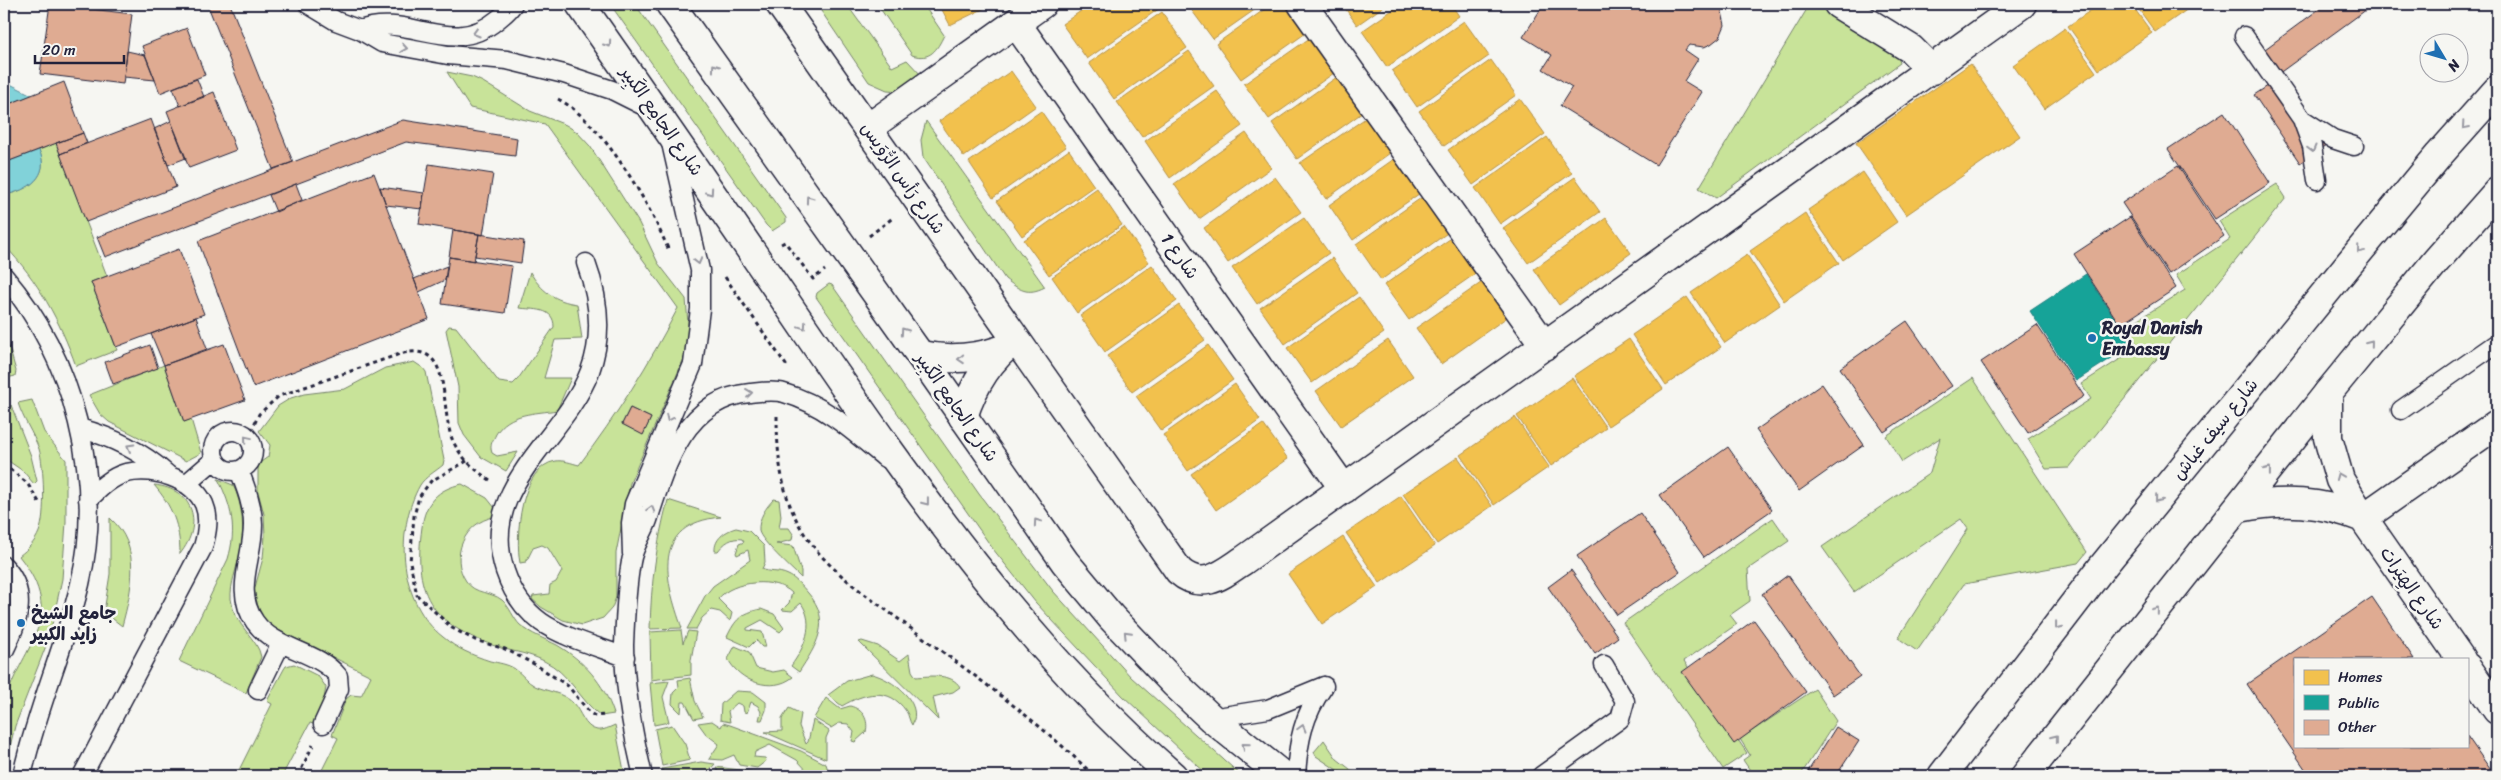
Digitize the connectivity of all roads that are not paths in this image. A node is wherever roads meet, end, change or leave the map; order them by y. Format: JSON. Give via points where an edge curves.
{"nodes":[{"id":1,"x":308,"y":4,"type":"edge"},
{"id":2,"x":513,"y":4,"type":"edge"},
{"id":3,"x":580,"y":4,"type":"edge"},
{"id":4,"x":670,"y":4,"type":"edge"},
{"id":5,"x":780,"y":4,"type":"edge"},
{"id":6,"x":1042,"y":4,"type":"edge"},
{"id":7,"x":1302,"y":4,"type":"edge"},
{"id":8,"x":1838,"y":4,"type":"edge"},
{"id":9,"x":2022,"y":4,"type":"edge"},
{"id":10,"x":1016,"y":22,"type":"junction"},
{"id":11,"x":360,"y":30,"type":"junction"},
{"id":12,"x":2244,"y":36,"type":"dead end"},
{"id":13,"x":1932,"y":70,"type":"junction"},
{"id":14,"x":2497,"y":90,"type":"edge"},
{"id":15,"x":2302,"y":119,"type":"junction"},
{"id":16,"x":662,"y":121,"type":"junction"},
{"id":17,"x":868,"y":128,"type":"junction"},
{"id":18,"x":2354,"y":146,"type":"dead end"},
{"id":19,"x":2317,"y":180,"type":"dead end"},
{"id":20,"x":2497,"y":192,"type":"edge"},
{"id":21,"x":586,"y":264,"type":"dead end"},
{"id":22,"x":4,"y":276,"type":"edge"},
{"id":23,"x":2497,"y":343,"type":"edge"},
{"id":24,"x":1008,"y":345,"type":"junction"},
{"id":25,"x":1545,"y":346,"type":"junction"},
{"id":26,"x":920,"y":355,"type":"junction"},
{"id":27,"x":2328,"y":393,"type":"junction"},
{"id":28,"x":2401,"y":410,"type":"dead end"},
{"id":29,"x":963,"y":417,"type":"junction"},
{"id":30,"x":2497,"y":424,"type":"edge"},
{"id":31,"x":79,"y":428,"type":"junction"},
{"id":32,"x":215,"y":459,"type":"junction"},
{"id":33,"x":238,"y":470,"type":"junction"},
{"id":34,"x":904,"y":474,"type":"junction"},
{"id":35,"x":169,"y":476,"type":"junction"},
{"id":36,"x":186,"y":484,"type":"junction"},
{"id":37,"x":1344,"y":488,"type":"junction"},
{"id":38,"x":88,"y":500,"type":"junction"},
{"id":39,"x":2239,"y":508,"type":"junction"},
{"id":40,"x":2363,"y":518,"type":"junction"},
{"id":41,"x":632,"y":554,"type":"junction"},
{"id":42,"x":4,"y":566,"type":"edge"},
{"id":43,"x":281,"y":643,"type":"junction"},
{"id":44,"x":4,"y":651,"type":"edge"},
{"id":45,"x":625,"y":657,"type":"junction"},
{"id":46,"x":2460,"y":658,"type":"edge"},
{"id":47,"x":1604,"y":665,"type":"dead end"},
{"id":48,"x":2468,"y":669,"type":"edge"},
{"id":49,"x":258,"y":690,"type":"dead end"},
{"id":50,"x":2497,"y":710,"type":"edge"},
{"id":51,"x":1212,"y":718,"type":"junction"},
{"id":52,"x":323,"y":724,"type":"road end"},
{"id":53,"x":22,"y":776,"type":"edge"},
{"id":54,"x":82,"y":776,"type":"edge"},
{"id":55,"x":643,"y":776,"type":"edge"},
{"id":56,"x":1172,"y":776,"type":"edge"},
{"id":57,"x":1283,"y":776,"type":"edge"},
{"id":58,"x":1296,"y":776,"type":"edge"},
{"id":59,"x":1541,"y":776,"type":"edge"},
{"id":60,"x":1942,"y":776,"type":"edge"},
{"id":61,"x":2025,"y":776,"type":"edge"}],
"edges":[{"from":1,"to":11,"type":"lane","via":[[336,21]]},
{"from":2,"to":11,"type":"lane","one_way":true,"via":[[485,30],[471,35],[442,36],[386,25]]},
{"from":3,"to":16,"type":"street","name":"شارع الجامِع الكَبِير","one_way":true},
{"from":26,"to":4,"type":"street","name":"شارع الجامِع الكَبِير","one_way":true},
{"from":5,"to":17,"type":"street","name":"شارع رَأس الرُّوَيس"},
{"from":6,"to":10,"type":"street"},
{"from":7,"to":25,"type":"street"},
{"from":8,"to":13,"type":"street","via":[[1911,49]]},
{"from":9,"to":13,"type":"street","name":"شارع رَأس الرُّوَيس"},
{"from":10,"to":17,"type":"street"},
{"from":10,"to":37,"type":"street","name":"شارع 1"},
{"from":11,"to":16,"type":"lane","one_way":true,"via":[[382,43],[395,46],[507,60],[588,80],[635,100]]},
{"from":12,"to":15,"type":"lane"},
{"from":13,"to":25,"type":"street","name":"شارع رَأس الرُّوَيس"},
{"from":14,"to":60,"type":"street","name":"شارع سيف غباش","one_way":true,"via":[[2352,260],[2116,551]]},
{"from":15,"to":18,"type":"lane","via":[[2333,139]]},
{"from":15,"to":19,"type":"lane","one_way":true,"via":[[2312,146]]},
{"from":16,"to":34,"type":"street","name":"شارع الجامِع الكَبِير","one_way":true},
{"from":16,"to":41,"type":"lane","one_way":true,"via":[[700,270],[700,309],[693,364],[634,504]]},
{"from":17,"to":24,"type":"street","name":"شارع رَأس الرُّوَيس"},
{"from":27,"to":20,"type":"street","one_way":true},
{"from":21,"to":45,"type":"lane","via":[[593,282],[598,325],[590,369],[569,411],[510,491],[499,540],[502,563],[521,604],[544,624]]},
{"from":22,"to":31,"type":"lane","via":[[20,294],[56,358]]},
{"from":23,"to":28,"type":"lane"},
{"from":24,"to":26,"type":"street","one_way":true,"via":[[967,358]]},
{"from":24,"to":29,"type":"street","via":[[976,385]]},
{"from":24,"to":37,"type":"street","name":"شارع رَأس الرُّوَيس","via":[[1179,571],[1191,580],[1212,581]]},
{"from":25,"to":37,"type":"street","name":"شارع رَأس الرُّوَيس"},
{"from":26,"to":29,"type":"street","name":"شارع الجامِع الكَبِير"},
{"from":39,"to":27,"type":"street","one_way":true},
{"from":40,"to":27,"type":"street","name":"شارع الهِيَرات","one_way":true,"via":[[2333,459],[2328,438]]},
{"from":51,"to":29,"type":"street","name":"شارع الجامِع الكَبِير","one_way":true,"via":[[1111,617],[1065,562]]},
{"from":30,"to":40,"type":"street"},
{"from":35,"to":31,"type":"lane","one_way":true,"via":[[121,442]]},
{"from":31,"to":38,"type":"lane"},
{"from":32,"to":33,"type":"lane","via":[[225,469]]},
{"from":33,"to":32,"type":"lane","one_way":true,"via":[[246,466],[253,452],[248,438],[234,431],[219,436],[213,451]]},
{"from":32,"to":36,"type":"lane"},
{"from":33,"to":43,"type":"lane","via":[[252,508],[253,525],[242,592],[254,622],[266,635]]},
{"from":41,"to":34,"type":"lane","one_way":true,"via":[[680,438],[704,411],[742,393],[782,392],[808,402],[832,414]]},
{"from":34,"to":56,"type":"street","name":"شارع الجامِع الكَبِير","one_way":true,"via":[[1000,598],[1060,668]]},
{"from":35,"to":36,"type":"lane"},
{"from":35,"to":38,"type":"lane","via":[[155,472],[125,474],[111,480]]},
{"from":36,"to":54,"type":"lane","via":[[197,492],[208,518],[203,546]]},
{"from":38,"to":53,"type":"lane","via":[[87,542],[80,584]]},
{"from":39,"to":40,"type":"street","via":[[2305,502],[2330,506]]},
{"from":61,"to":39,"type":"street","one_way":true},
{"from":40,"to":46,"type":"street","name":"شارع الهِيَرات"},
{"from":41,"to":45,"type":"lane","via":[[626,603]]},
{"from":42,"to":44,"type":"lane","via":[[14,580],[20,604],[15,629]]},
{"from":43,"to":49,"type":"lane"},
{"from":43,"to":52,"type":"lane","via":[[327,666],[338,676],[339,689]]},
{"from":45,"to":55,"type":"lane","via":[[630,709]]},
{"from":47,"to":59,"type":"lane","via":[[1625,701],[1620,719]]},
{"from":48,"to":50,"type":"street"},
{"from":57,"to":51,"type":"street","name":"شارع الجامِع الكَبِير","one_way":true},
{"from":58,"to":51,"type":"lane","one_way":true,"via":[[1299,736],[1312,702],[1324,686],[1268,708]]}]}
